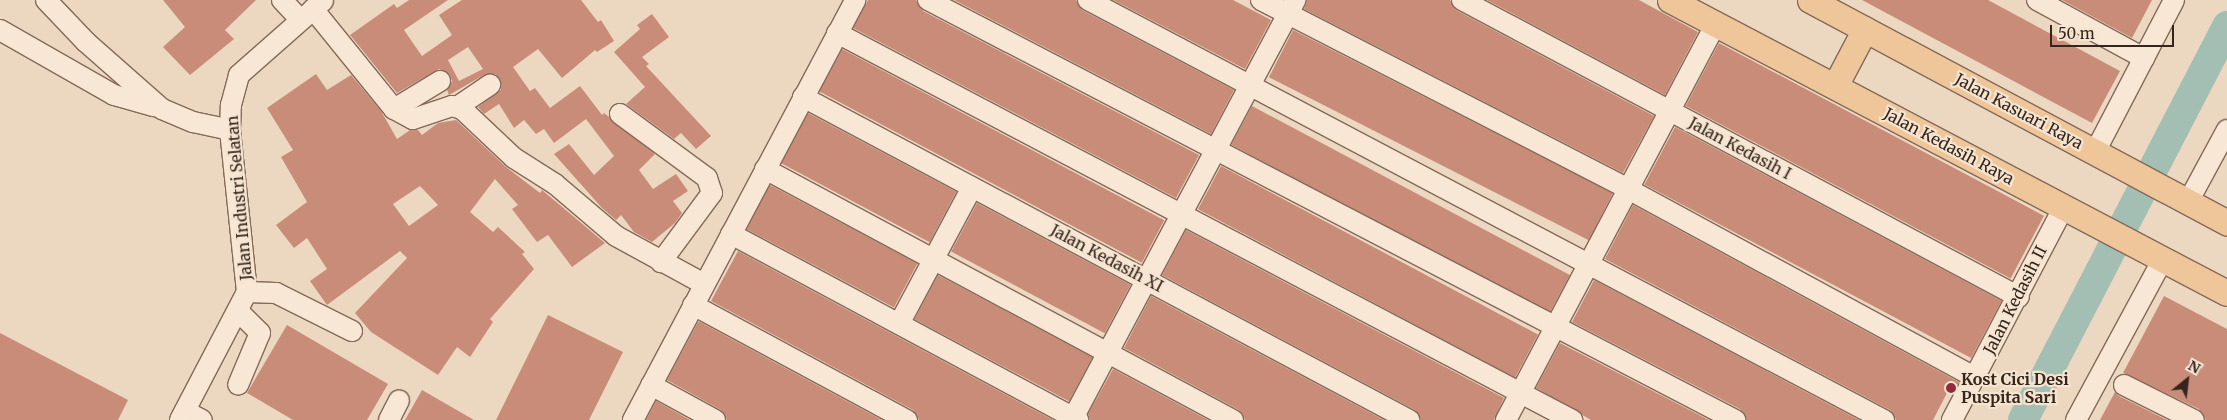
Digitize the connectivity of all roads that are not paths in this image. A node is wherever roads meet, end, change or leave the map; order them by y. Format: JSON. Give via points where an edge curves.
{"nodes":[{"id":1,"x":46,"y":0,"type":"edge"},
{"id":2,"x":282,"y":0,"type":"edge"},
{"id":3,"x":855,"y":0,"type":"edge"},
{"id":4,"x":928,"y":0,"type":"edge"},
{"id":5,"x":1088,"y":0,"type":"edge"},
{"id":6,"x":1261,"y":0,"type":"edge"},
{"id":7,"x":1462,"y":0,"type":"edge"},
{"id":8,"x":1670,"y":0,"type":"edge"},
{"id":9,"x":1810,"y":0,"type":"edge"},
{"id":10,"x":2036,"y":0,"type":"edge"},
{"id":11,"x":2174,"y":0,"type":"edge"},
{"id":12,"x":1291,"y":7,"type":"edge"},
{"id":13,"x":312,"y":9,"type":"edge"},
{"id":14,"x":1716,"y":24,"type":"junction"},
{"id":15,"x":1865,"y":29,"type":"junction"},
{"id":16,"x":0,"y":30,"type":"edge"},
{"id":17,"x":837,"y":33,"type":"junction"},
{"id":18,"x":2144,"y":58,"type":"junction"},
{"id":19,"x":440,"y":81,"type":"dead end"},
{"id":20,"x":490,"y":85,"type":"dead end"},
{"id":21,"x":1250,"y":85,"type":"junction"},
{"id":22,"x":1835,"y":86,"type":"junction"},
{"id":23,"x":803,"y":97,"type":"junction"},
{"id":24,"x":457,"y":107,"type":"junction"},
{"id":25,"x":162,"y":109,"type":"junction"},
{"id":26,"x":394,"y":109,"type":"junction"},
{"id":27,"x":1670,"y":111,"type":"junction"},
{"id":28,"x":620,"y":114,"type":"dead end"},
{"id":29,"x":230,"y":130,"type":"junction"},
{"id":30,"x":2227,"y":130,"type":"edge"},
{"id":31,"x":1216,"y":150,"type":"junction"},
{"id":32,"x":2100,"y":155,"type":"junction"},
{"id":33,"x":765,"y":169,"type":"junction"},
{"id":34,"x":972,"y":187,"type":"junction"},
{"id":35,"x":1628,"y":189,"type":"junction"},
{"id":36,"x":2183,"y":200,"type":"junction"},
{"id":37,"x":2070,"y":210,"type":"junction"},
{"id":38,"x":1181,"y":214,"type":"junction"},
{"id":39,"x":2227,"y":223,"type":"edge"},
{"id":40,"x":731,"y":234,"type":"junction"},
{"id":41,"x":2158,"y":256,"type":"junction"},
{"id":42,"x":934,"y":259,"type":"junction"},
{"id":43,"x":661,"y":262,"type":"junction"},
{"id":44,"x":1588,"y":264,"type":"junction"},
{"id":45,"x":1147,"y":279,"type":"junction"},
{"id":46,"x":704,"y":284,"type":"junction"},
{"id":47,"x":247,"y":292,"type":"junction"},
{"id":48,"x":2227,"y":293,"type":"edge"},
{"id":49,"x":2019,"y":297,"type":"junction"},
{"id":50,"x":693,"y":305,"type":"junction"},
{"id":51,"x":238,"y":311,"type":"junction"},
{"id":52,"x":899,"y":324,"type":"junction"},
{"id":53,"x":1556,"y":326,"type":"junction"},
{"id":54,"x":352,"y":331,"type":"dead end"},
{"id":55,"x":1108,"y":352,"type":"junction"},
{"id":56,"x":1974,"y":377,"type":"junction"},
{"id":57,"x":651,"y":385,"type":"junction"},
{"id":58,"x":2124,"y":385,"type":"dead end"},
{"id":59,"x":238,"y":386,"type":"dead end"},
{"id":60,"x":1520,"y":393,"type":"junction"},
{"id":61,"x":399,"y":400,"type":"dead end"},
{"id":62,"x":189,"y":417,"type":"edge"},
{"id":63,"x":1074,"y":419,"type":"edge"},
{"id":64,"x":389,"y":420,"type":"edge"},
{"id":65,"x":632,"y":420,"type":"edge"},
{"id":66,"x":715,"y":420,"type":"edge"},
{"id":67,"x":907,"y":420,"type":"edge"},
{"id":68,"x":1233,"y":420,"type":"edge"},
{"id":69,"x":1409,"y":420,"type":"edge"},
{"id":70,"x":1506,"y":420,"type":"edge"},
{"id":71,"x":1572,"y":420,"type":"edge"},
{"id":72,"x":1735,"y":420,"type":"edge"},
{"id":73,"x":1884,"y":420,"type":"edge"},
{"id":74,"x":1952,"y":420,"type":"edge"},
{"id":75,"x":2076,"y":420,"type":"edge"},
{"id":76,"x":2194,"y":420,"type":"edge"}],
"edges":[{"from":1,"to":25,"type":"street","via":[[92,48]]},
{"from":2,"to":13,"type":"street"},
{"from":3,"to":17,"type":"street"},
{"from":4,"to":31,"type":"street"},
{"from":5,"to":21,"type":"street"},
{"from":6,"to":12,"type":"street"},
{"from":7,"to":27,"type":"street","name":"Jalan Kedasih I"},
{"from":8,"to":14,"type":"main road","name":"Jalan Kedasih Raya"},
{"from":9,"to":15,"type":"main road","name":"Jalan Kasuari Raya"},
{"from":10,"to":18,"type":"street"},
{"from":11,"to":18,"type":"street"},
{"from":12,"to":21,"type":"street"},
{"from":12,"to":35,"type":"street"},
{"from":13,"to":26,"type":"street"},
{"from":13,"to":29,"type":"street","name":"Jalan Industri Selatan","via":[[239,75],[231,106]]},
{"from":14,"to":22,"type":"main road","name":"Jalan Kedasih Raya"},
{"from":14,"to":27,"type":"street"},
{"from":15,"to":22,"type":"main road"},
{"from":15,"to":32,"type":"main road","name":"Jalan Kasuari Raya"},
{"from":16,"to":25,"type":"street","via":[[114,95]]},
{"from":17,"to":23,"type":"street"},
{"from":17,"to":38,"type":"street"},
{"from":18,"to":32,"type":"street"},
{"from":19,"to":26,"type":"street"},
{"from":20,"to":24,"type":"street"},
{"from":21,"to":31,"type":"street"},
{"from":21,"to":44,"type":"street"},
{"from":22,"to":37,"type":"main road","name":"Jalan Kedasih Raya"},
{"from":23,"to":33,"type":"street"},
{"from":23,"to":34,"type":"street","name":"Jalan Kedasih XI"},
{"from":24,"to":26,"type":"street","via":[[413,120]]},
{"from":24,"to":43,"type":"street","via":[[514,158],[555,184],[616,236]]},
{"from":25,"to":29,"type":"street","via":[[194,122]]},
{"from":27,"to":35,"type":"street"},
{"from":27,"to":49,"type":"street","name":"Jalan Kedasih I"},
{"from":28,"to":43,"type":"street","via":[[706,178],[712,194]]},
{"from":29,"to":47,"type":"street","name":"Jalan Industri Selatan"},
{"from":30,"to":36,"type":"street"},
{"from":31,"to":38,"type":"street"},
{"from":31,"to":53,"type":"street"},
{"from":32,"to":36,"type":"main road","name":"Jalan Kasuari Raya"},
{"from":33,"to":40,"type":"street"},
{"from":33,"to":42,"type":"street"},
{"from":34,"to":42,"type":"street"},
{"from":34,"to":45,"type":"street","name":"Jalan Kedasih XI"},
{"from":35,"to":44,"type":"street"},
{"from":35,"to":56,"type":"street"},
{"from":36,"to":39,"type":"main road","name":"Jalan Kasuari Raya"},
{"from":37,"to":41,"type":"main road","name":"Jalan Kedasih Raya"},
{"from":37,"to":49,"type":"street","name":"Jalan Kedasih II"},
{"from":38,"to":45,"type":"street"},
{"from":38,"to":60,"type":"street"},
{"from":40,"to":46,"type":"street"},
{"from":40,"to":52,"type":"street"},
{"from":41,"to":48,"type":"main road","name":"Jalan Kedasih Raya"},
{"from":41,"to":75,"type":"street"},
{"from":42,"to":52,"type":"street"},
{"from":42,"to":55,"type":"street"},
{"from":43,"to":46,"type":"street"},
{"from":44,"to":53,"type":"street"},
{"from":44,"to":73,"type":"street"},
{"from":45,"to":55,"type":"street"},
{"from":45,"to":69,"type":"street","name":"Jalan Kedasih XI"},
{"from":46,"to":50,"type":"street"},
{"from":47,"to":51,"type":"street","name":"Jalan Industri Selatan"},
{"from":47,"to":54,"type":"street","via":[[276,293]]},
{"from":49,"to":56,"type":"street","name":"Jalan Kedasih II"},
{"from":50,"to":57,"type":"street"},
{"from":50,"to":67,"type":"street"},
{"from":51,"to":59,"type":"street","via":[[260,334]]},
{"from":51,"to":62,"type":"street","name":"Jalan Industri Selatan"},
{"from":52,"to":63,"type":"street"},
{"from":53,"to":60,"type":"street"},
{"from":53,"to":72,"type":"street"},
{"from":55,"to":63,"type":"street"},
{"from":55,"to":68,"type":"street"},
{"from":56,"to":74,"type":"street","name":"Jalan Kedasih II"},
{"from":57,"to":65,"type":"street"},
{"from":57,"to":66,"type":"street"},
{"from":58,"to":76,"type":"street"},
{"from":60,"to":70,"type":"street"},
{"from":60,"to":71,"type":"street"},
{"from":61,"to":64,"type":"street"}]}
